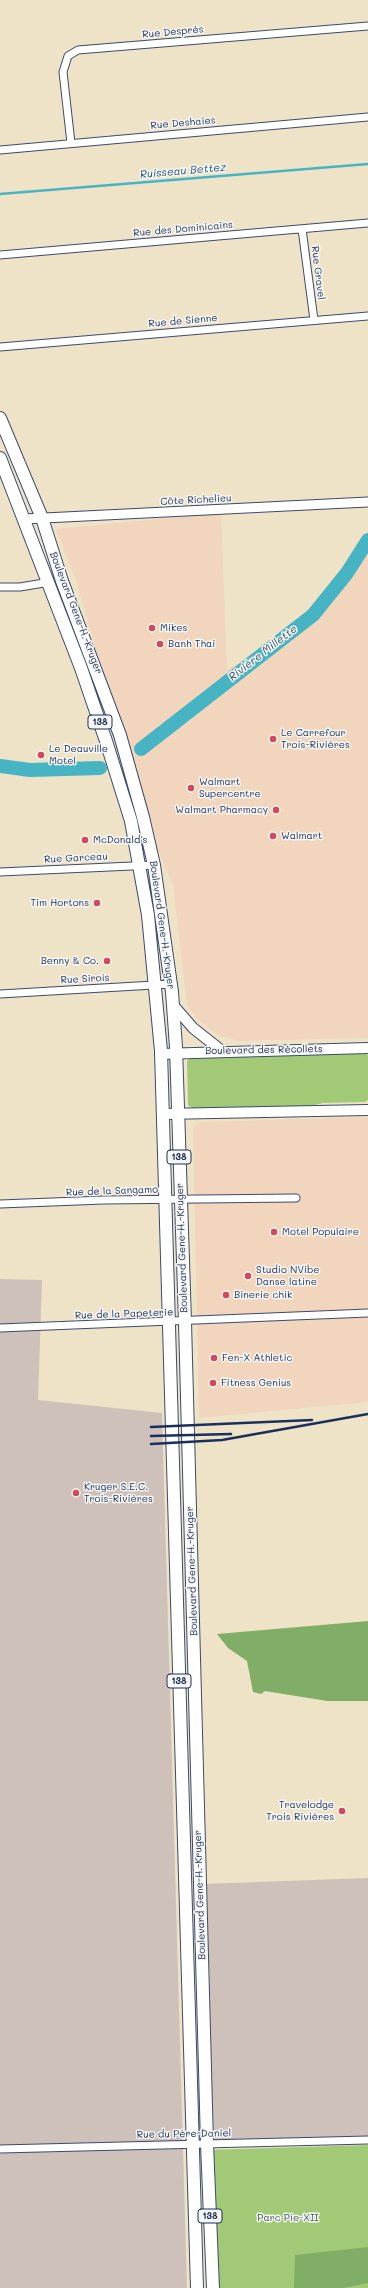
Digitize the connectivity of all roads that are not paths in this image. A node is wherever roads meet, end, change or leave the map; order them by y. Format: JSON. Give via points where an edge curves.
{"nodes":[{"id":1,"x":368,"y":26,"type":"edge"},
{"id":2,"x":368,"y":117,"type":"edge"},
{"id":3,"x":71,"y":142,"type":"junction"},
{"id":4,"x":0,"y":150,"type":"edge"},
{"id":5,"x":368,"y":223,"type":"edge"},
{"id":6,"x":302,"y":229,"type":"junction"},
{"id":7,"x":0,"y":255,"type":"edge"},
{"id":8,"x":368,"y":316,"type":"edge"},
{"id":9,"x":314,"y":320,"type":"junction"},
{"id":10,"x":0,"y":347,"type":"edge"},
{"id":11,"x":0,"y":418,"type":"edge"},
{"id":12,"x":0,"y":458,"type":"edge"},
{"id":13,"x":368,"y":502,"type":"edge"},
{"id":14,"x":42,"y":518,"type":"junction"},
{"id":15,"x":24,"y":519,"type":"junction"},
{"id":16,"x":62,"y":581,"type":"junction"},
{"id":17,"x":48,"y":583,"type":"junction"},
{"id":18,"x":0,"y":587,"type":"edge"},
{"id":19,"x":154,"y":865,"type":"junction"},
{"id":20,"x":140,"y":866,"type":"junction"},
{"id":21,"x":0,"y":872,"type":"edge"},
{"id":22,"x":171,"y":984,"type":"junction"},
{"id":23,"x":155,"y":986,"type":"junction"},
{"id":24,"x":0,"y":994,"type":"edge"},
{"id":25,"x":173,"y":1005,"type":"junction"},
{"id":26,"x":368,"y":1048,"type":"edge"},
{"id":27,"x":222,"y":1051,"type":"junction"},
{"id":28,"x":176,"y":1053,"type":"junction"},
{"id":29,"x":160,"y":1054,"type":"junction"},
{"id":30,"x":368,"y":1110,"type":"edge"},
{"id":31,"x":163,"y":1114,"type":"junction"},
{"id":32,"x":178,"y":1115,"type":"junction"},
{"id":33,"x":296,"y":1198,"type":"dead end"},
{"id":34,"x":165,"y":1199,"type":"junction"},
{"id":35,"x":180,"y":1200,"type":"junction"},
{"id":36,"x":0,"y":1204,"type":"edge"},
{"id":37,"x":368,"y":1313,"type":"edge"},
{"id":38,"x":185,"y":1322,"type":"junction"},
{"id":39,"x":170,"y":1323,"type":"junction"},
{"id":40,"x":0,"y":1328,"type":"edge"},
{"id":41,"x":187,"y":1985,"type":"junction"},
{"id":42,"x":203,"y":1985,"type":"junction"},
{"id":43,"x":368,"y":2140,"type":"edge"},
{"id":44,"x":192,"y":2144,"type":"junction"},
{"id":45,"x":207,"y":2144,"type":"junction"},
{"id":46,"x":0,"y":2149,"type":"edge"},
{"id":47,"x":197,"y":2288,"type":"edge"},
{"id":48,"x":213,"y":2288,"type":"edge"}],
"edges":[{"from":1,"to":3,"type":"street","name":"Rue Després","via":[[78,50],[68,56],[63,72]]},
{"from":2,"to":3,"type":"street","name":"Rue Deshaies"},
{"from":3,"to":4,"type":"street","name":"Rue Deshaies"},
{"from":5,"to":6,"type":"street","name":"Rue des Dominicains"},
{"from":6,"to":7,"type":"street","name":"Rue des Dominicains"},
{"from":6,"to":9,"type":"street","name":"Rue Gravel"},
{"from":8,"to":9,"type":"street","name":"Rue de Sienne"},
{"from":9,"to":10,"type":"street","name":"Rue de Sienne"},
{"from":11,"to":14,"type":"main road","name":"Boulevard Gene-H.-Kruger","number":"138"},
{"from":12,"to":15,"type":"main road","name":"Boulevard Gene-H.-Kruger","number":"138"},
{"from":13,"to":14,"type":"street","name":"Côte Richelieu"},
{"from":14,"to":15,"type":"street","name":"Côte Richelieu"},
{"from":14,"to":16,"type":"main road","name":"Boulevard Gene-H.-Kruger","number":"138"},
{"from":15,"to":17,"type":"main road","name":"Boulevard Gene-H.-Kruger","number":"138"},
{"from":16,"to":17,"type":"street"},
{"from":16,"to":19,"type":"main road","name":"Boulevard Gene-H.-Kruger","number":"138","via":[[120,735]]},
{"from":17,"to":18,"type":"street"},
{"from":17,"to":20,"type":"main road","name":"Boulevard Gene-H.-Kruger","number":"138","via":[[106,741],[131,821]]},
{"from":19,"to":20,"type":"street","name":"Rue Garceau"},
{"from":19,"to":22,"type":"main road","name":"Boulevard Gene-H.-Kruger","number":"138"},
{"from":20,"to":21,"type":"street","name":"Rue Garceau"},
{"from":20,"to":23,"type":"main road","name":"Boulevard Gene-H.-Kruger","number":"138"},
{"from":22,"to":23,"type":"street","name":"Rue Sirois"},
{"from":22,"to":25,"type":"main road","name":"Boulevard Gene-H.-Kruger","number":"138"},
{"from":23,"to":24,"type":"street","name":"Rue Sirois"},
{"from":23,"to":29,"type":"main road","name":"Boulevard Gene-H.-Kruger","number":"138"},
{"from":25,"to":27,"type":"main road","via":[[193,1028]]},
{"from":25,"to":28,"type":"main road","name":"Boulevard Gene-H.-Kruger","number":"138"},
{"from":26,"to":27,"type":"main road","name":"Boulevard des Récollets"},
{"from":27,"to":28,"type":"main road","name":"Boulevard des Récollets"},
{"from":28,"to":29,"type":"main road","name":"Boulevard des Récollets"},
{"from":28,"to":32,"type":"main road","name":"Boulevard Gene-H.-Kruger","number":"138"},
{"from":29,"to":31,"type":"main road","name":"Boulevard Gene-H.-Kruger","number":"138"},
{"from":30,"to":32,"type":"main road"},
{"from":31,"to":32,"type":"main road"},
{"from":31,"to":34,"type":"main road","name":"Boulevard Gene-H.-Kruger","number":"138"},
{"from":32,"to":35,"type":"main road","name":"Boulevard Gene-H.-Kruger","number":"138"},
{"from":33,"to":35,"type":"street","name":"Rue de la Sangamo"},
{"from":34,"to":35,"type":"street","name":"Rue de la Sangamo"},
{"from":34,"to":36,"type":"street","name":"Rue de la Sangamo"},
{"from":34,"to":39,"type":"main road","name":"Boulevard Gene-H.-Kruger","number":"138"},
{"from":35,"to":38,"type":"main road","name":"Boulevard Gene-H.-Kruger","number":"138"},
{"from":37,"to":38,"type":"street","name":"Rue de la Papeterie"},
{"from":38,"to":39,"type":"street","name":"Rue de la Papeterie"},
{"from":38,"to":42,"type":"main road","name":"Boulevard Gene-H.-Kruger","number":"138"},
{"from":39,"to":40,"type":"street","name":"Rue de la Papeterie"},
{"from":39,"to":41,"type":"main road","name":"Boulevard Gene-H.-Kruger","number":"138"},
{"from":41,"to":42,"type":"street"},
{"from":41,"to":44,"type":"main road","name":"Boulevard Gene-H.-Kruger","number":"138"},
{"from":42,"to":45,"type":"main road","name":"Boulevard Gene-H.-Kruger","number":"138"},
{"from":43,"to":45,"type":"street","name":"Rue du Père-Daniel"},
{"from":44,"to":45,"type":"street","name":"Rue du Père-Daniel"},
{"from":44,"to":46,"type":"street","name":"Rue du Père-Daniel"},
{"from":44,"to":47,"type":"main road","name":"Boulevard Gene-H.-Kruger","number":"138"},
{"from":45,"to":48,"type":"main road","name":"Boulevard Gene-H.-Kruger","number":"138"}]}
